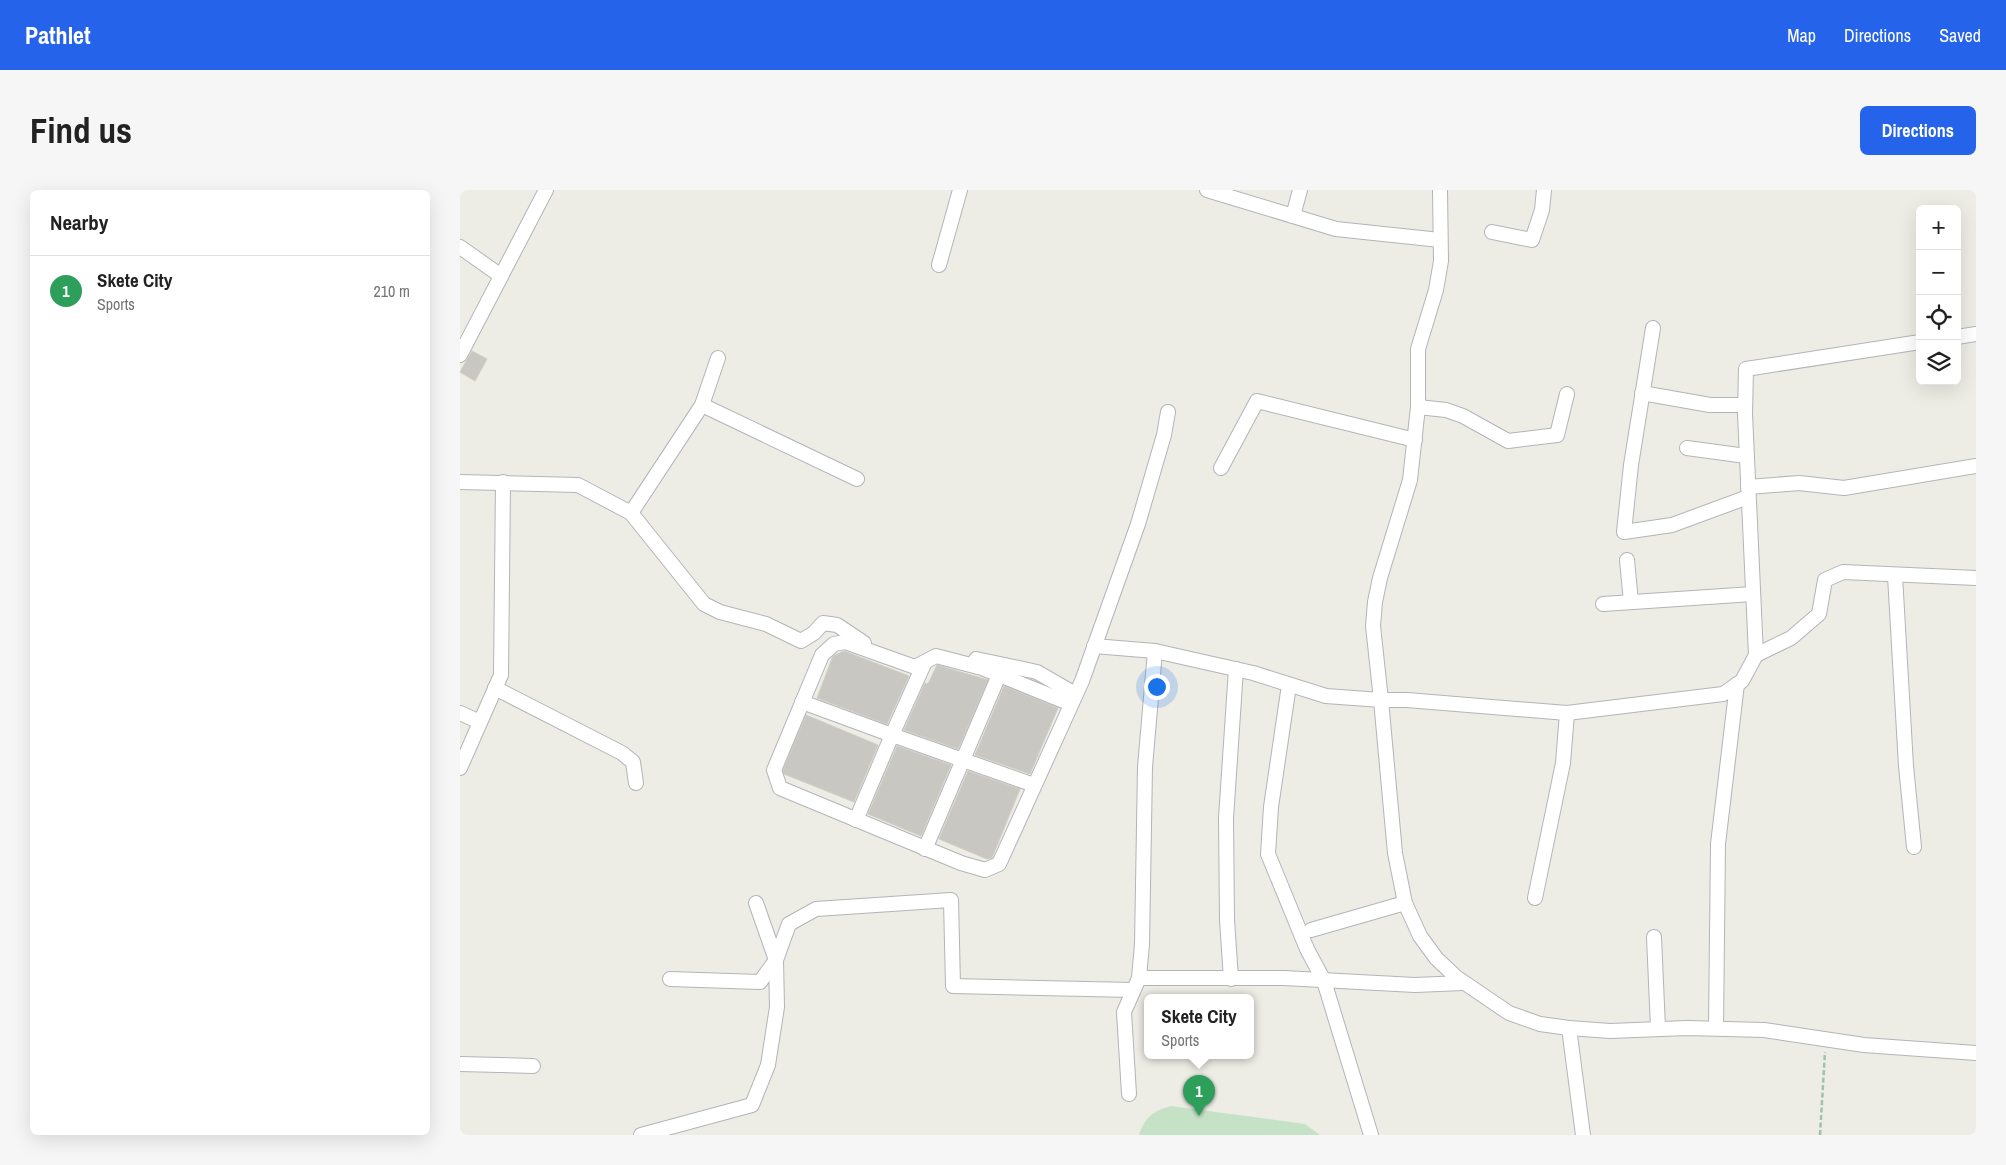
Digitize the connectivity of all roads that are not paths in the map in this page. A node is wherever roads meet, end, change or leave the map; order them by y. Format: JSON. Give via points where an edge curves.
{"nodes":[{"id":1,"x":546,"y":190,"type":"edge"},
{"id":2,"x":960,"y":190,"type":"edge"},
{"id":3,"x":1300,"y":190,"type":"edge"},
{"id":4,"x":1440,"y":190,"type":"edge"},
{"id":5,"x":1544,"y":190,"type":"edge"},
{"id":6,"x":1214,"y":191,"type":"edge"},
{"id":7,"x":1293,"y":216,"type":"junction"},
{"id":8,"x":1492,"y":232,"type":"dead end"},
{"id":9,"x":1440,"y":240,"type":"junction"},
{"id":10,"x":460,"y":247,"type":"edge"},
{"id":11,"x":939,"y":265,"type":"dead end"},
{"id":12,"x":501,"y":276,"type":"junction"},
{"id":13,"x":1653,"y":328,"type":"dead end"},
{"id":14,"x":1976,"y":334,"type":"edge"},
{"id":15,"x":1961,"y":336,"type":"edge"},
{"id":16,"x":1916,"y":343,"type":"edge"},
{"id":17,"x":460,"y":354,"type":"edge"},
{"id":18,"x":718,"y":358,"type":"dead end"},
{"id":19,"x":1642,"y":393,"type":"junction"},
{"id":20,"x":1567,"y":394,"type":"dead end"},
{"id":21,"x":1745,"y":404,"type":"junction"},
{"id":22,"x":702,"y":405,"type":"junction"},
{"id":23,"x":1418,"y":407,"type":"junction"},
{"id":24,"x":1168,"y":412,"type":"dead end"},
{"id":25,"x":1415,"y":440,"type":"junction"},
{"id":26,"x":1687,"y":448,"type":"dead end"},
{"id":27,"x":1746,"y":456,"type":"junction"},
{"id":28,"x":1976,"y":466,"type":"edge"},
{"id":29,"x":1221,"y":468,"type":"dead end"},
{"id":30,"x":857,"y":479,"type":"dead end"},
{"id":31,"x":460,"y":482,"type":"edge"},
{"id":32,"x":503,"y":482,"type":"junction"},
{"id":33,"x":1748,"y":492,"type":"junction"},
{"id":34,"x":631,"y":513,"type":"junction"},
{"id":35,"x":1627,"y":560,"type":"dead end"},
{"id":36,"x":1895,"y":576,"type":"junction"},
{"id":37,"x":1976,"y":578,"type":"edge"},
{"id":38,"x":1753,"y":594,"type":"junction"},
{"id":39,"x":1631,"y":602,"type":"junction"},
{"id":40,"x":1603,"y":604,"type":"dead end"},
{"id":41,"x":1094,"y":646,"type":"junction"},
{"id":42,"x":1155,"y":651,"type":"junction"},
{"id":43,"x":1756,"y":655,"type":"junction"},
{"id":44,"x":924,"y":664,"type":"junction"},
{"id":45,"x":1236,"y":669,"type":"junction"},
{"id":46,"x":999,"y":675,"type":"junction"},
{"id":47,"x":1737,"y":684,"type":"junction"},
{"id":48,"x":1289,"y":685,"type":"junction"},
{"id":49,"x":495,"y":688,"type":"junction"},
{"id":50,"x":1073,"y":699,"type":"junction"},
{"id":51,"x":1381,"y":700,"type":"junction"},
{"id":52,"x":802,"y":702,"type":"junction"},
{"id":53,"x":460,"y":713,"type":"edge"},
{"id":54,"x":1566,"y":713,"type":"junction"},
{"id":55,"x":480,"y":722,"type":"junction"},
{"id":56,"x":892,"y":735,"type":"junction"},
{"id":57,"x":964,"y":760,"type":"junction"},
{"id":58,"x":460,"y":768,"type":"edge"},
{"id":59,"x":636,"y":783,"type":"dead end"},
{"id":60,"x":1034,"y":785,"type":"junction"},
{"id":61,"x":856,"y":820,"type":"junction"},
{"id":62,"x":1914,"y":847,"type":"dead end"},
{"id":63,"x":925,"y":849,"type":"junction"},
{"id":64,"x":1535,"y":898,"type":"dead end"},
{"id":65,"x":756,"y":903,"type":"dead end"},
{"id":66,"x":1405,"y":904,"type":"junction"},
{"id":67,"x":1312,"y":930,"type":"dead end"},
{"id":68,"x":1654,"y":937,"type":"dead end"},
{"id":69,"x":776,"y":960,"type":"junction"},
{"id":70,"x":1231,"y":979,"type":"junction"},
{"id":71,"x":670,"y":980,"type":"dead end"},
{"id":72,"x":1324,"y":981,"type":"junction"},
{"id":73,"x":1463,"y":983,"type":"junction"},
{"id":74,"x":1136,"y":984,"type":"junction"},
{"id":75,"x":1569,"y":1028,"type":"junction"},
{"id":76,"x":1658,"y":1028,"type":"junction"},
{"id":77,"x":1716,"y":1028,"type":"junction"},
{"id":78,"x":1976,"y":1052,"type":"edge"},
{"id":79,"x":460,"y":1064,"type":"edge"},
{"id":80,"x":534,"y":1066,"type":"dead end"},
{"id":81,"x":1129,"y":1094,"type":"dead end"},
{"id":82,"x":641,"y":1135,"type":"edge"},
{"id":83,"x":1371,"y":1135,"type":"edge"},
{"id":84,"x":1583,"y":1135,"type":"edge"}],
"edges":[{"from":1,"to":12,"type":"street"},
{"from":2,"to":11,"type":"street"},
{"from":3,"to":7,"type":"street"},
{"from":4,"to":9,"type":"street"},
{"from":5,"to":8,"type":"street","via":[[1542,210],[1532,240]]},
{"from":6,"to":7,"type":"street"},
{"from":7,"to":9,"type":"street","via":[[1336,229]]},
{"from":9,"to":23,"type":"street","via":[[1441,261],[1436,290],[1418,349]]},
{"from":10,"to":12,"type":"street"},
{"from":12,"to":17,"type":"street"},
{"from":13,"to":19,"type":"street"},
{"from":14,"to":15,"type":"street"},
{"from":16,"to":21,"type":"street","via":[[1746,368]]},
{"from":18,"to":22,"type":"street"},
{"from":19,"to":21,"type":"street","via":[[1710,405]]},
{"from":19,"to":33,"type":"street","via":[[1624,532],[1672,525]]},
{"from":20,"to":23,"type":"street","via":[[1557,435],[1524,440],[1508,441],[1464,416]]},
{"from":21,"to":27,"type":"street"},
{"from":22,"to":30,"type":"street"},
{"from":22,"to":34,"type":"street"},
{"from":23,"to":25,"type":"street"},
{"from":24,"to":41,"type":"street","via":[[1138,524]]},
{"from":25,"to":29,"type":"street","via":[[1257,401]]},
{"from":25,"to":51,"type":"street","via":[[1410,480],[1380,578],[1376,602],[1373,626]]},
{"from":26,"to":27,"type":"street"},
{"from":27,"to":33,"type":"street"},
{"from":28,"to":33,"type":"street","via":[[1844,488],[1799,483]]},
{"from":31,"to":32,"type":"street"},
{"from":32,"to":34,"type":"street","via":[[578,485]]},
{"from":32,"to":49,"type":"street","via":[[500,676]]},
{"from":33,"to":38,"type":"street"},
{"from":34,"to":50,"type":"street","via":[[698,598],[720,612],[766,624],[801,641],[823,623],[837,625],[891,656],[907,658],[946,653],[1037,672]]},
{"from":35,"to":39,"type":"street"},
{"from":36,"to":37,"type":"street"},
{"from":36,"to":43,"type":"street","via":[[1844,572],[1825,580],[1819,614],[1791,638]]},
{"from":36,"to":62,"type":"street"},
{"from":38,"to":39,"type":"street"},
{"from":38,"to":43,"type":"street"},
{"from":39,"to":40,"type":"street"},
{"from":41,"to":42,"type":"street"},
{"from":41,"to":50,"type":"street"},
{"from":42,"to":45,"type":"street"},
{"from":42,"to":74,"type":"street","via":[[1145,767],[1143,882]]},
{"from":43,"to":47,"type":"street","via":[[1742,681]]},
{"from":44,"to":46,"type":"street","via":[[936,656]]},
{"from":44,"to":52,"type":"street","via":[[915,667],[845,642],[834,644],[822,655]]},
{"from":44,"to":56,"type":"street"},
{"from":45,"to":48,"type":"street"},
{"from":45,"to":70,"type":"street","via":[[1226,818]]},
{"from":46,"to":50,"type":"street"},
{"from":46,"to":57,"type":"street"},
{"from":47,"to":54,"type":"street","via":[[1723,694]]},
{"from":47,"to":77,"type":"street","via":[[1718,844]]},
{"from":48,"to":51,"type":"street","via":[[1326,696]]},
{"from":48,"to":72,"type":"street","via":[[1268,854],[1296,924]]},
{"from":49,"to":55,"type":"street"},
{"from":49,"to":59,"type":"street","via":[[622,753],[634,762]]},
{"from":50,"to":60,"type":"street"},
{"from":51,"to":54,"type":"street"},
{"from":51,"to":66,"type":"street","via":[[1395,853]]},
{"from":52,"to":56,"type":"street"},
{"from":52,"to":61,"type":"street","via":[[774,770],[780,788]]},
{"from":53,"to":55,"type":"street"},
{"from":54,"to":64,"type":"street","via":[[1563,763]]},
{"from":55,"to":58,"type":"street"},
{"from":56,"to":57,"type":"street"},
{"from":56,"to":61,"type":"street"},
{"from":57,"to":60,"type":"street"},
{"from":57,"to":63,"type":"street"},
{"from":60,"to":63,"type":"street","via":[[999,864],[985,870]]},
{"from":61,"to":63,"type":"street"},
{"from":65,"to":69,"type":"street"},
{"from":66,"to":67,"type":"street"},
{"from":66,"to":73,"type":"street","via":[[1420,936],[1436,958]]},
{"from":68,"to":76,"type":"street"},
{"from":69,"to":71,"type":"street","via":[[760,982]]},
{"from":69,"to":74,"type":"street","via":[[789,924],[816,910],[952,900],[953,986]]},
{"from":69,"to":82,"type":"street","via":[[777,1007],[768,1065],[752,1105]]},
{"from":70,"to":72,"type":"street"},
{"from":70,"to":74,"type":"street"},
{"from":72,"to":73,"type":"street","via":[[1415,985]]},
{"from":72,"to":83,"type":"street"},
{"from":73,"to":75,"type":"street","via":[[1509,1013],[1540,1024]]},
{"from":74,"to":81,"type":"street","via":[[1124,1012]]},
{"from":75,"to":76,"type":"street","via":[[1610,1031]]},
{"from":75,"to":84,"type":"street"},
{"from":76,"to":77,"type":"street"},
{"from":77,"to":78,"type":"street","via":[[1764,1030],[1864,1045]]},
{"from":79,"to":80,"type":"street"}]}
